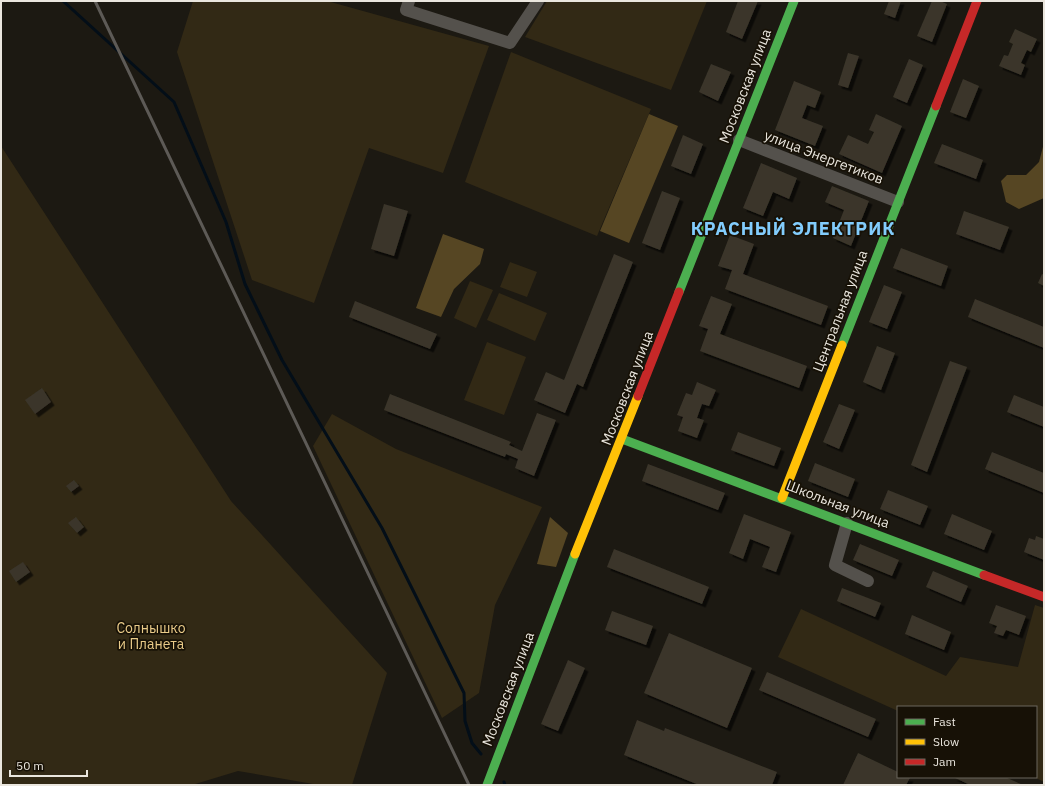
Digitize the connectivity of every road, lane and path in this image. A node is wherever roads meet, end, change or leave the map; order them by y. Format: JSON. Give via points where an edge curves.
{"nodes":[{"id":1,"x":408,"y":1,"type":"edge"},
{"id":2,"x":538,"y":1,"type":"edge"},
{"id":3,"x":794,"y":1,"type":"edge"},
{"id":4,"x":977,"y":1,"type":"edge"},
{"id":5,"x":739,"y":140,"type":"junction"},
{"id":6,"x":898,"y":202,"type":"junction"},
{"id":7,"x":622,"y":439,"type":"junction"},
{"id":8,"x":782,"y":498,"type":"junction"},
{"id":9,"x":847,"y":523,"type":"junction"},
{"id":10,"x":868,"y":581,"type":"dead end"},
{"id":11,"x":1044,"y":597,"type":"edge"},
{"id":12,"x":487,"y":785,"type":"edge"}],
"edges":[{"from":1,"to":2,"type":"street","via":[[406,10],[510,43]]},
{"from":3,"to":5,"type":"street","name":"Московская улица"},
{"from":4,"to":6,"type":"street","name":"Центральная улица"},
{"from":5,"to":6,"type":"street","name":"улица Энергетиков"},
{"from":5,"to":7,"type":"street","name":"Московская улица"},
{"from":6,"to":8,"type":"street","name":"Центральная улица"},
{"from":7,"to":8,"type":"street","name":"Школьная улица"},
{"from":7,"to":12,"type":"street","name":"Московская улица","via":[[589,516]]},
{"from":8,"to":9,"type":"street","name":"Школьная улица"},
{"from":9,"to":10,"type":"street","via":[[835,565]]},
{"from":9,"to":11,"type":"street","name":"Школьная улица"}]}
